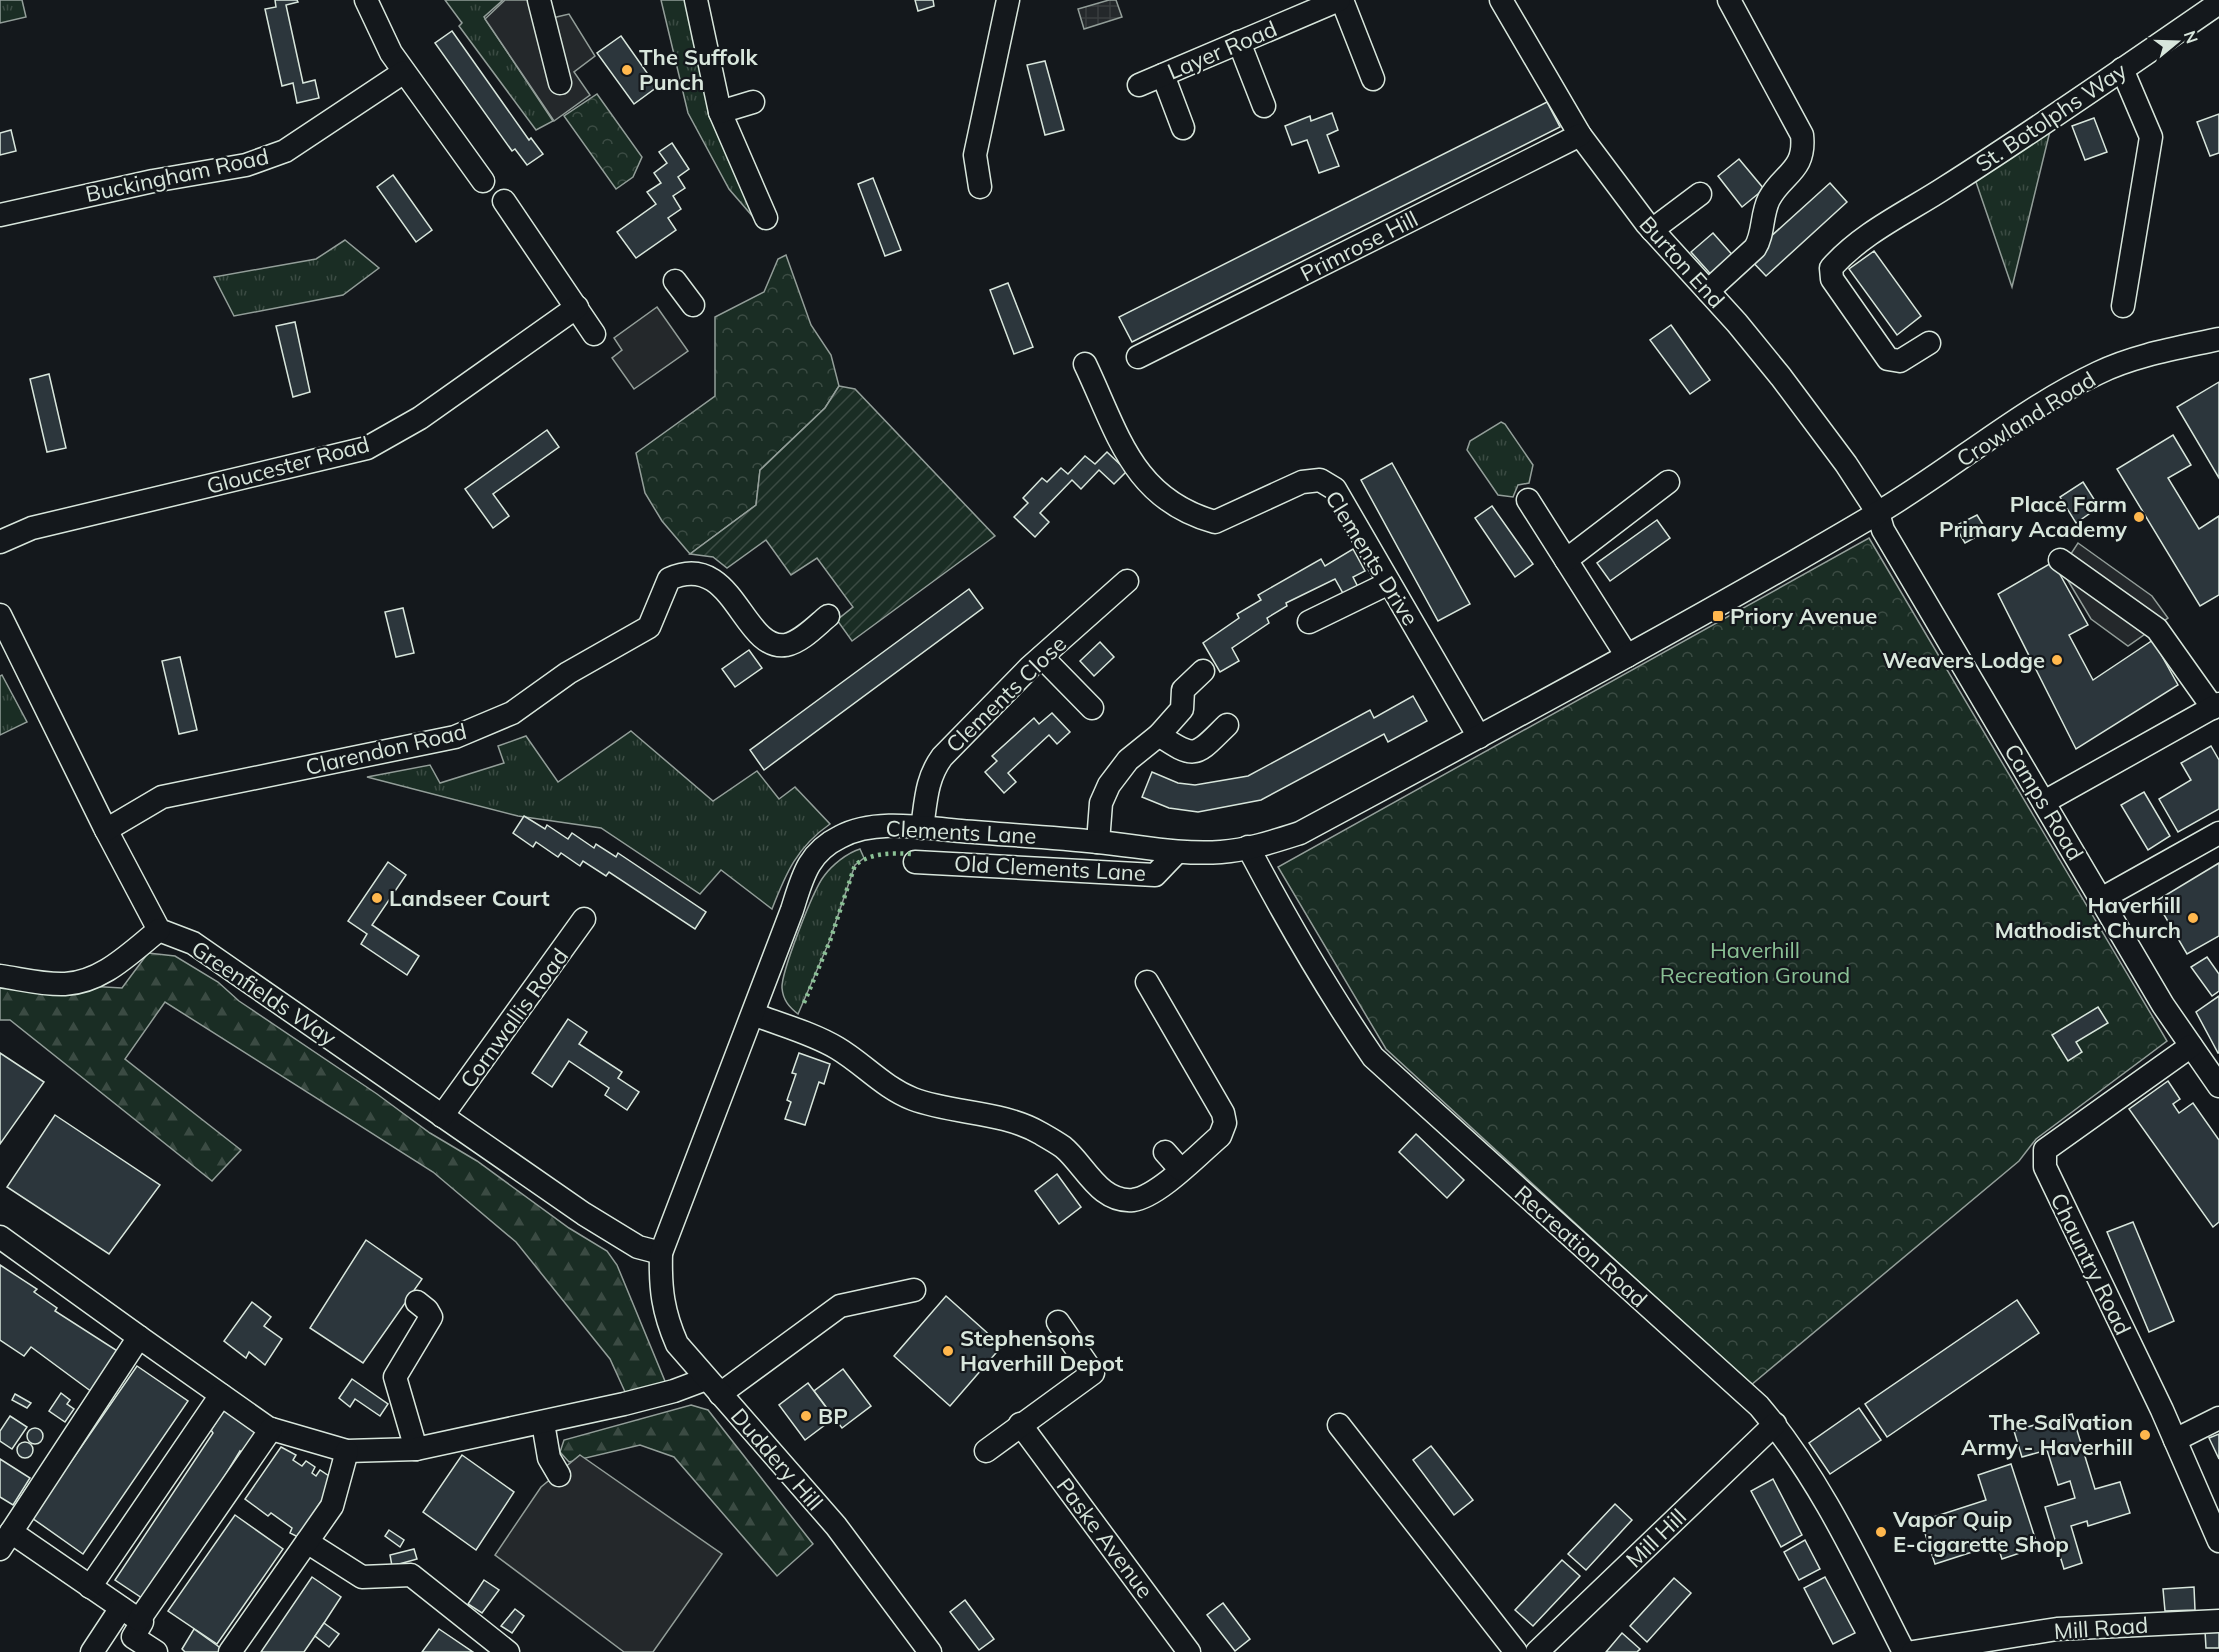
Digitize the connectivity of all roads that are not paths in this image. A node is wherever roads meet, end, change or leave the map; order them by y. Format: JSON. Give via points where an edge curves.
{"nodes":[{"id":1,"x":366,"y":0,"type":"edge"},
{"id":2,"x":539,"y":0,"type":"edge"},
{"id":3,"x":698,"y":0,"type":"edge"},
{"id":4,"x":1008,"y":0,"type":"edge"},
{"id":5,"x":1340,"y":0,"type":"edge"},
{"id":6,"x":1501,"y":0,"type":"edge"},
{"id":7,"x":1729,"y":0,"type":"edge"},
{"id":8,"x":2219,"y":3,"type":"edge"},
{"id":9,"x":1300,"y":8,"type":"edge"},
{"id":10,"x":1239,"y":42,"type":"junction"},
{"id":11,"x":2122,"y":69,"type":"junction"},
{"id":12,"x":404,"y":72,"type":"junction"},
{"id":13,"x":1163,"y":75,"type":"junction"},
{"id":14,"x":1373,"y":79,"type":"dead end"},
{"id":15,"x":560,"y":83,"type":"dead end"},
{"id":16,"x":1138,"y":85,"type":"dead end"},
{"id":17,"x":753,"y":102,"type":"dead end"},
{"id":18,"x":1264,"y":106,"type":"dead end"},
{"id":19,"x":720,"y":112,"type":"junction"},
{"id":20,"x":1183,"y":128,"type":"dead end"},
{"id":21,"x":1580,"y":135,"type":"junction"},
{"id":22,"x":483,"y":181,"type":"dead end"},
{"id":23,"x":980,"y":186,"type":"dead end"},
{"id":24,"x":1700,"y":194,"type":"dead end"},
{"id":25,"x":504,"y":201,"type":"dead end"},
{"id":26,"x":0,"y":215,"type":"edge"},
{"id":27,"x":766,"y":218,"type":"dead end"},
{"id":28,"x":1652,"y":230,"type":"junction"},
{"id":29,"x":675,"y":280,"type":"dead end"},
{"id":30,"x":1708,"y":291,"type":"junction"},
{"id":31,"x":693,"y":305,"type":"dead end"},
{"id":32,"x":2123,"y":306,"type":"dead end"},
{"id":33,"x":577,"y":307,"type":"junction"},
{"id":34,"x":594,"y":334,"type":"dead end"},
{"id":35,"x":2219,"y":339,"type":"edge"},
{"id":36,"x":1929,"y":343,"type":"dead end"},
{"id":37,"x":1138,"y":357,"type":"dead end"},
{"id":38,"x":1085,"y":364,"type":"dead end"},
{"id":39,"x":1668,"y":482,"type":"dead end"},
{"id":40,"x":1528,"y":500,"type":"dead end"},
{"id":41,"x":1878,"y":513,"type":"junction"},
{"id":42,"x":0,"y":542,"type":"edge"},
{"id":43,"x":1566,"y":560,"type":"junction"},
{"id":44,"x":2060,"y":560,"type":"dead end"},
{"id":45,"x":1127,"y":581,"type":"dead end"},
{"id":46,"x":1389,"y":583,"type":"junction"},
{"id":47,"x":0,"y":615,"type":"edge"},
{"id":48,"x":828,"y":616,"type":"dead end"},
{"id":49,"x":1310,"y":622,"type":"dead end"},
{"id":50,"x":1627,"y":656,"type":"junction"},
{"id":51,"x":1042,"y":657,"type":"junction"},
{"id":52,"x":1203,"y":671,"type":"dead end"},
{"id":53,"x":2216,"y":706,"type":"edge"},
{"id":54,"x":1092,"y":708,"type":"dead end"},
{"id":55,"x":1227,"y":725,"type":"dead end"},
{"id":56,"x":1164,"y":730,"type":"junction"},
{"id":57,"x":1479,"y":737,"type":"junction"},
{"id":58,"x":2043,"y":802,"type":"junction"},
{"id":59,"x":922,"y":828,"type":"junction"},
{"id":60,"x":106,"y":830,"type":"junction"},
{"id":61,"x":2219,"y":833,"type":"edge"},
{"id":62,"x":1098,"y":842,"type":"junction"},
{"id":63,"x":1248,"y":847,"type":"junction"},
{"id":64,"x":1177,"y":852,"type":"junction"},
{"id":65,"x":915,"y":862,"type":"dead end"},
{"id":66,"x":2101,"y":899,"type":"junction"},
{"id":67,"x":584,"y":919,"type":"dead end"},
{"id":68,"x":159,"y":930,"type":"junction"},
{"id":69,"x":0,"y":976,"type":"edge"},
{"id":70,"x":1147,"y":982,"type":"dead end"},
{"id":71,"x":753,"y":1014,"type":"junction"},
{"id":72,"x":2191,"y":1046,"type":"junction"},
{"id":73,"x":2219,"y":1086,"type":"edge"},
{"id":74,"x":442,"y":1116,"type":"junction"},
{"id":75,"x":1165,"y":1152,"type":"dead end"},
{"id":76,"x":1180,"y":1169,"type":"junction"},
{"id":77,"x":0,"y":1237,"type":"edge"},
{"id":78,"x":660,"y":1254,"type":"junction"},
{"id":79,"x":914,"y":1290,"type":"dead end"},
{"id":80,"x":417,"y":1302,"type":"dead end"},
{"id":81,"x":1058,"y":1322,"type":"dead end"},
{"id":82,"x":139,"y":1337,"type":"junction"},
{"id":83,"x":713,"y":1387,"type":"junction"},
{"id":84,"x":221,"y":1395,"type":"junction"},
{"id":85,"x":2219,"y":1418,"type":"edge"},
{"id":86,"x":543,"y":1423,"type":"junction"},
{"id":87,"x":1020,"y":1424,"type":"junction"},
{"id":88,"x":1775,"y":1424,"type":"junction"},
{"id":89,"x":1339,"y":1425,"type":"dead end"},
{"id":90,"x":271,"y":1429,"type":"junction"},
{"id":91,"x":2175,"y":1440,"type":"junction"},
{"id":92,"x":416,"y":1449,"type":"junction"},
{"id":93,"x":347,"y":1451,"type":"junction"},
{"id":94,"x":986,"y":1451,"type":"dead end"},
{"id":95,"x":559,"y":1475,"type":"dead end"},
{"id":96,"x":6,"y":1533,"type":"edge"},
{"id":97,"x":2219,"y":1540,"type":"edge"},
{"id":98,"x":307,"y":1542,"type":"junction"},
{"id":99,"x":90,"y":1587,"type":"junction"},
{"id":100,"x":130,"y":1614,"type":"junction"},
{"id":101,"x":2219,"y":1621,"type":"edge"},
{"id":102,"x":92,"y":1652,"type":"edge"},
{"id":103,"x":156,"y":1652,"type":"edge"},
{"id":104,"x":230,"y":1652,"type":"edge"},
{"id":105,"x":508,"y":1652,"type":"edge"},
{"id":106,"x":930,"y":1652,"type":"edge"},
{"id":107,"x":1189,"y":1652,"type":"edge"},
{"id":108,"x":1516,"y":1652,"type":"edge"},
{"id":109,"x":1537,"y":1652,"type":"edge"},
{"id":110,"x":1904,"y":1652,"type":"edge"},
{"id":111,"x":1913,"y":1652,"type":"edge"}],
"edges":[{"from":1,"to":12,"type":"street"},
{"from":2,"to":15,"type":"street"},
{"from":3,"to":19,"type":"street"},
{"from":4,"to":23,"type":"street","via":[[975,155]]},
{"from":5,"to":9,"type":"street","name":"Layer Road"},
{"from":5,"to":14,"type":"street"},
{"from":6,"to":21,"type":"street","name":"Burton End"},
{"from":7,"to":30,"type":"street","via":[[1793,117],[1803,147],[1799,164],[1770,198],[1760,241]]},
{"from":8,"to":11,"type":"street","name":"St. Botolphs Way"},
{"from":9,"to":10,"type":"street","name":"Layer Road"},
{"from":10,"to":13,"type":"street","name":"Layer Road"},
{"from":10,"to":18,"type":"street"},
{"from":11,"to":32,"type":"street","via":[[2151,137]]},
{"from":11,"to":36,"type":"street","name":"St. Botolphs Way","via":[[1880,227],[1848,249],[1831,268],[1832,279],[1888,359],[1900,361]]},
{"from":12,"to":22,"type":"street"},
{"from":12,"to":26,"type":"street","name":"Buckingham Road","via":[[285,151],[246,165]]},
{"from":13,"to":16,"type":"street","name":"Layer Road"},
{"from":13,"to":20,"type":"street"},
{"from":17,"to":19,"type":"street"},
{"from":19,"to":27,"type":"street"},
{"from":21,"to":28,"type":"street","name":"Burton End"},
{"from":21,"to":37,"type":"street","name":"Primrose Hill"},
{"from":24,"to":28,"type":"street"},
{"from":25,"to":33,"type":"street"},
{"from":28,"to":30,"type":"street","name":"Burton End"},
{"from":29,"to":31,"type":"street"},
{"from":30,"to":41,"type":"street","name":"Burton End","via":[[1781,377]]},
{"from":33,"to":34,"type":"street"},
{"from":33,"to":42,"type":"street","name":"Gloucester Road","via":[[420,418],[367,448],[32,528]]},
{"from":35,"to":41,"type":"street","name":"Crowland Road","via":[[2158,352],[2100,372],[2037,408]]},
{"from":38,"to":46,"type":"street","name":"Clements Drive","via":[[1135,470],[1170,502],[1196,517],[1215,522],[1302,483],[1320,480],[1335,489]]},
{"from":39,"to":43,"type":"street"},
{"from":40,"to":43,"type":"street"},
{"from":41,"to":50,"type":"street","name":"Crowland Road"},
{"from":41,"to":58,"type":"street","name":"Camps Road","via":[[1882,530]]},
{"from":43,"to":50,"type":"street"},
{"from":44,"to":53,"type":"street","via":[[2157,629]]},
{"from":45,"to":51,"type":"street","name":"Clements Close"},
{"from":46,"to":49,"type":"street"},
{"from":46,"to":57,"type":"street","name":"Clements Drive"},
{"from":47,"to":60,"type":"street"},
{"from":48,"to":60,"type":"street","name":"Clarendon Road","via":[[800,638],[785,645],[773,643],[762,636],[717,581],[690,571],[669,579],[649,627],[568,673],[512,713],[454,737],[162,797]]},
{"from":50,"to":57,"type":"street","name":"Clements Lane"},
{"from":51,"to":54,"type":"street"},
{"from":51,"to":59,"type":"street","name":"Clements Close","via":[[932,771]]},
{"from":52,"to":56,"type":"street","via":[[1183,690],[1182,709]]},
{"from":53,"to":58,"type":"street"},
{"from":55,"to":56,"type":"street","via":[[1203,748],[1185,753]]},
{"from":56,"to":62,"type":"street","via":[[1128,760],[1109,785],[1101,803]]},
{"from":57,"to":63,"type":"street","name":"Clements Lane","via":[[1300,833]]},
{"from":58,"to":66,"type":"street","name":"Camps Road"},
{"from":59,"to":62,"type":"street","name":"Clements Lane"},
{"from":59,"to":71,"type":"street","name":"Clements Lane","via":[[869,827],[840,837],[806,867]]},
{"from":60,"to":68,"type":"street"},
{"from":61,"to":66,"type":"street"},
{"from":62,"to":64,"type":"street","name":"Clements Lane"},
{"from":63,"to":64,"type":"street","name":"Clements Lane","via":[[1222,852]]},
{"from":63,"to":88,"type":"street","name":"Recreation Road","via":[[1284,915],[1373,1057]]},
{"from":64,"to":65,"type":"street","name":"Old Clements Lane","via":[[1155,875]]},
{"from":66,"to":72,"type":"street","name":"Camps Road"},
{"from":67,"to":74,"type":"street","name":"Cornwallis Road"},
{"from":68,"to":69,"type":"street","via":[[108,971],[86,980],[64,984]]},
{"from":68,"to":74,"type":"street","name":"Greenfields Way","via":[[193,943]]},
{"from":70,"to":76,"type":"street","via":[[1223,1113],[1225,1123],[1220,1136]]},
{"from":71,"to":76,"type":"street","via":[[838,1048],[887,1086],[912,1098],[1037,1131],[1064,1148],[1103,1191],[1119,1200],[1149,1194]]},
{"from":71,"to":78,"type":"street","name":"Clements Lane"},
{"from":72,"to":73,"type":"street","name":"Camps Road"},
{"from":72,"to":91,"type":"street","name":"Chauntry Road","via":[[2045,1150],[2044,1167]]},
{"from":74,"to":78,"type":"street","name":"Greenfields Way","via":[[584,1214],[638,1246]]},
{"from":75,"to":76,"type":"street"},
{"from":77,"to":82,"type":"street"},
{"from":78,"to":83,"type":"street","name":"Duddery Hill","via":[[665,1318],[677,1344]]},
{"from":79,"to":83,"type":"street","via":[[840,1306]]},
{"from":80,"to":92,"type":"street","via":[[431,1317],[395,1377]]},
{"from":81,"to":87,"type":"street","via":[[1093,1373]]},
{"from":82,"to":84,"type":"street"},
{"from":82,"to":96,"type":"street"},
{"from":83,"to":86,"type":"street","via":[[674,1391]]},
{"from":83,"to":106,"type":"street","name":"Duddery Hill","via":[[836,1526]]},
{"from":84,"to":90,"type":"street"},
{"from":84,"to":99,"type":"street"},
{"from":85,"to":91,"type":"street"},
{"from":86,"to":92,"type":"street"},
{"from":86,"to":95,"type":"street","via":[[549,1458]]},
{"from":87,"to":94,"type":"street"},
{"from":87,"to":107,"type":"street","name":"Paske Avenue"},
{"from":88,"to":109,"type":"street","name":"Mill Hill"},
{"from":88,"to":110,"type":"street","name":"Recreation Road","via":[[1794,1449],[1848,1543]]},
{"from":89,"to":108,"type":"street"},
{"from":90,"to":93,"type":"street"},
{"from":90,"to":100,"type":"street"},
{"from":91,"to":97,"type":"street","name":"Chauntry Road"},
{"from":92,"to":93,"type":"street"},
{"from":93,"to":98,"type":"street","via":[[332,1506]]},
{"from":96,"to":99,"type":"street"},
{"from":98,"to":104,"type":"street"},
{"from":98,"to":105,"type":"street","via":[[362,1577],[411,1575]]},
{"from":99,"to":100,"type":"street"},
{"from":100,"to":102,"type":"street"},
{"from":100,"to":103,"type":"street","via":[[142,1622],[132,1637]]},
{"from":101,"to":111,"type":"street","name":"Mill Road","via":[[2057,1629]]}]}
